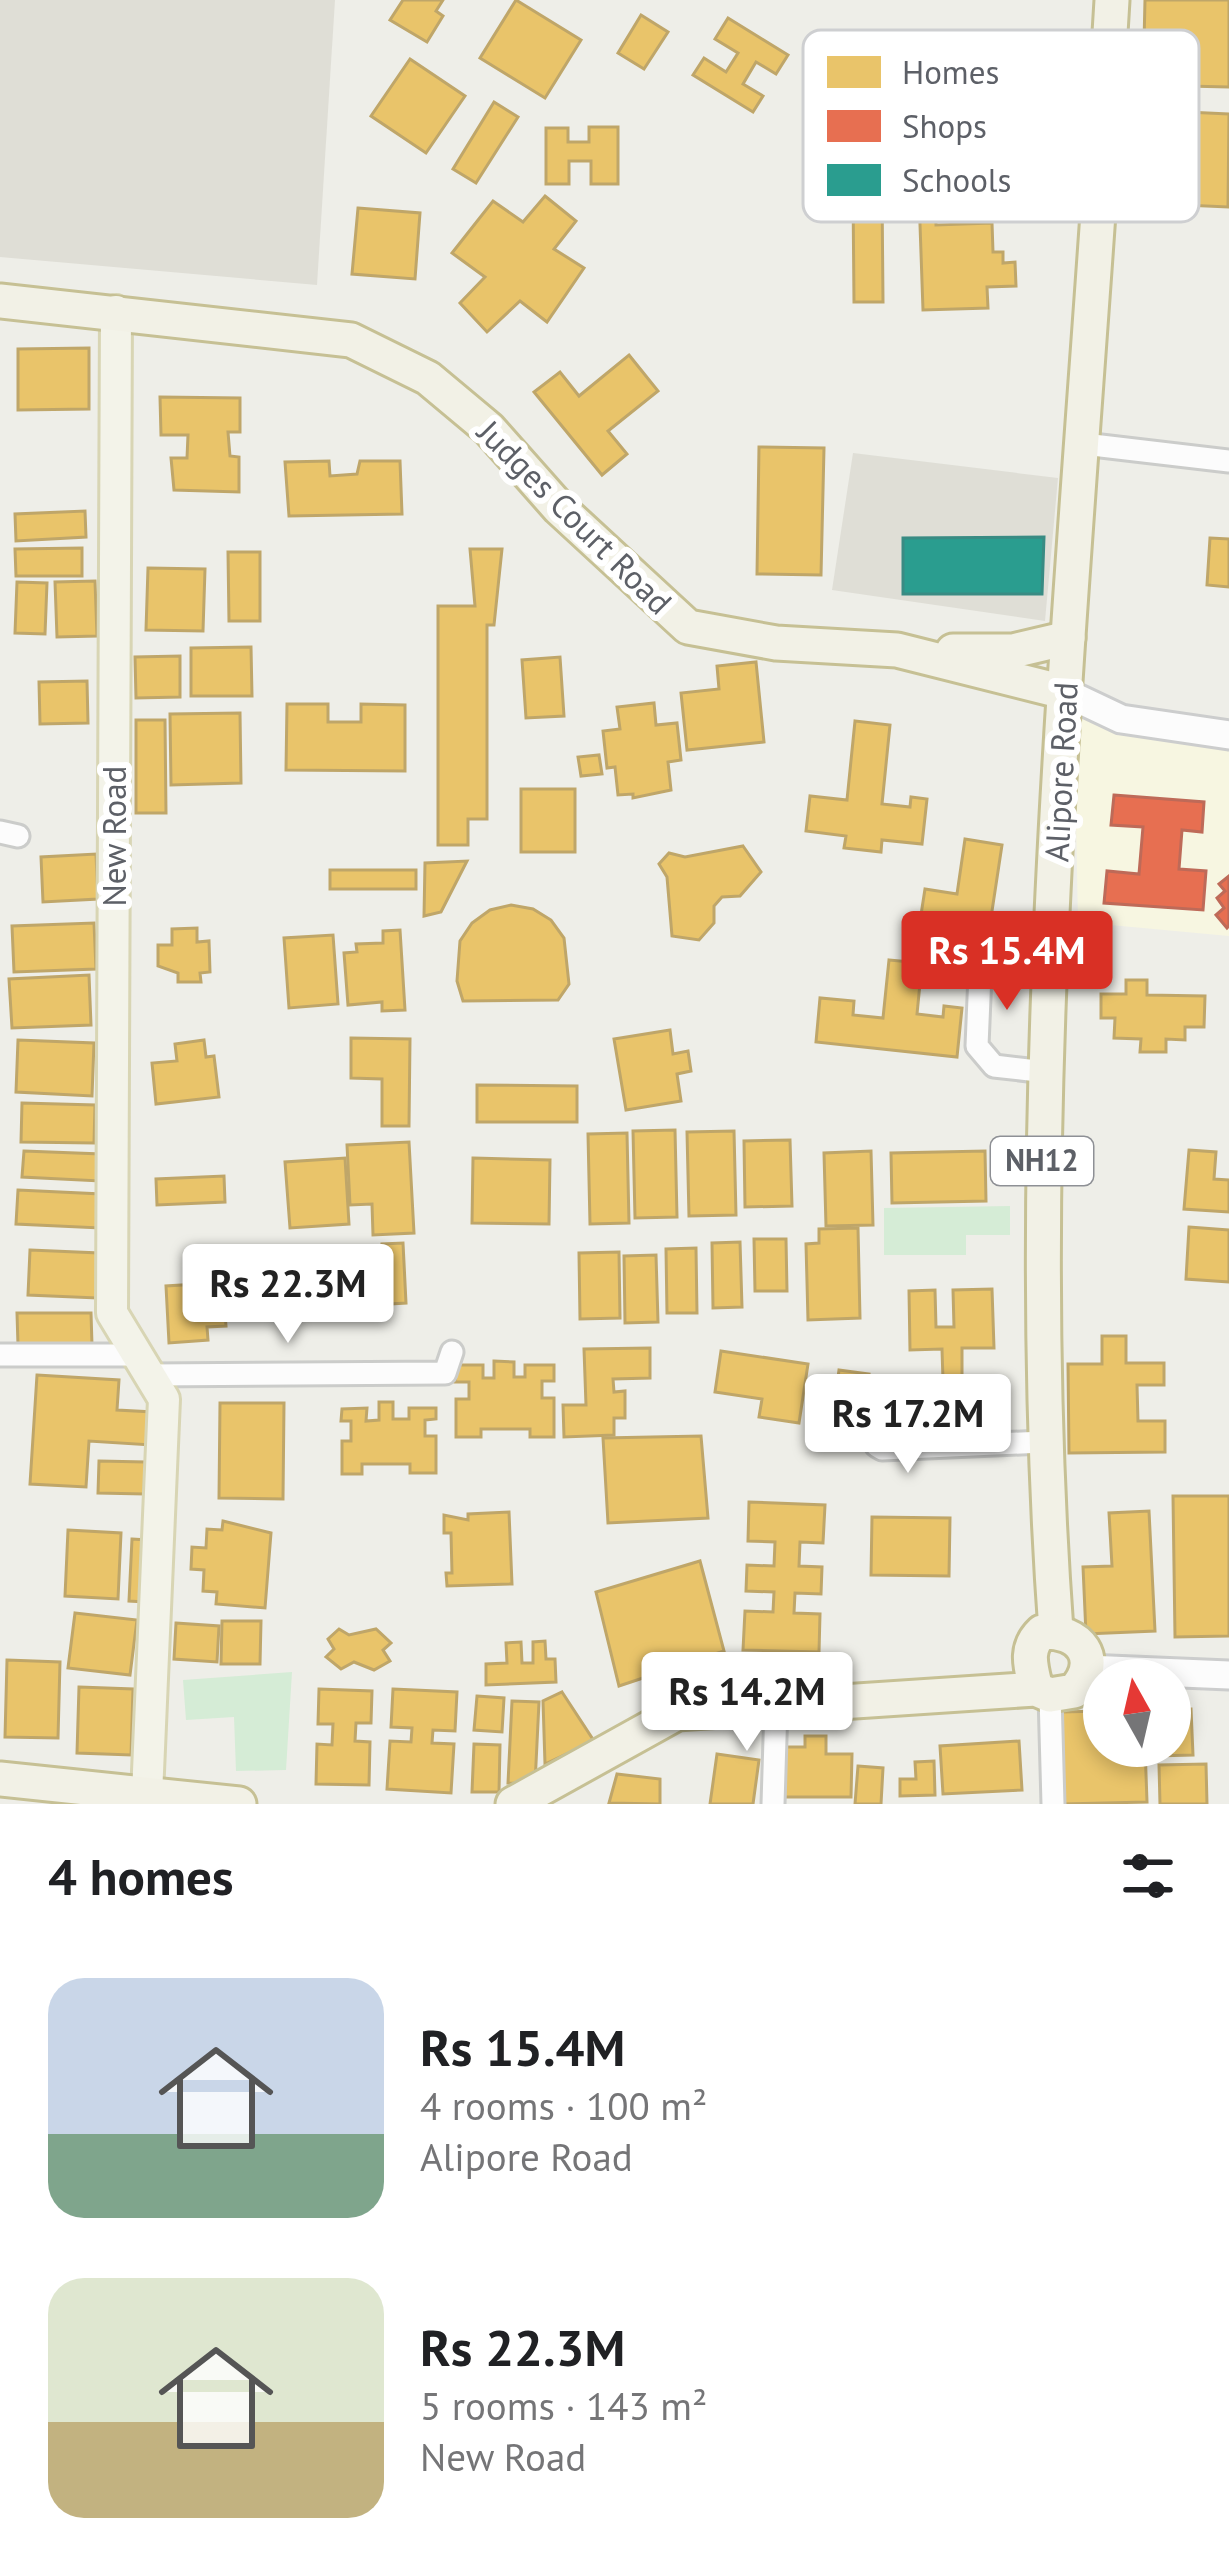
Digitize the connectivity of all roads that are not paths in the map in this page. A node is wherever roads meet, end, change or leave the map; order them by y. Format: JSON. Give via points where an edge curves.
{"nodes":[{"id":1,"x":1112,"y":0,"type":"edge"},
{"id":2,"x":1110,"y":30,"type":"edge"},
{"id":3,"x":1098,"y":222,"type":"edge"},
{"id":4,"x":0,"y":301,"type":"edge"},
{"id":5,"x":116,"y":311,"type":"junction"},
{"id":6,"x":1084,"y":444,"type":"junction"},
{"id":7,"x":1229,"y":460,"type":"edge"},
{"id":8,"x":1068,"y":638,"type":"junction"},
{"id":9,"x":897,"y":650,"type":"junction"},
{"id":10,"x":1064,"y":692,"type":"junction"},
{"id":11,"x":1229,"y":735,"type":"edge"},
{"id":12,"x":1051,"y":962,"type":"junction"},
{"id":13,"x":1046,"y":1072,"type":"junction"},
{"id":14,"x":452,"y":1352,"type":"dead end"},
{"id":15,"x":0,"y":1355,"type":"edge"},
{"id":16,"x":144,"y":1365,"type":"junction"},
{"id":17,"x":880,"y":1388,"type":"dead end"},
{"id":18,"x":1043,"y":1442,"type":"junction"},
{"id":19,"x":1056,"y":1631,"type":"junction"},
{"id":20,"x":1084,"y":1659,"type":"edge"},
{"id":21,"x":1191,"y":1674,"type":"edge"},
{"id":22,"x":1083,"y":1675,"type":"edge"},
{"id":23,"x":1229,"y":1675,"type":"edge"},
{"id":24,"x":1043,"y":1692,"type":"junction"},
{"id":25,"x":776,"y":1706,"type":"junction"},
{"id":26,"x":0,"y":1779,"type":"edge"},
{"id":27,"x":147,"y":1795,"type":"junction"},
{"id":28,"x":90,"y":1797,"type":"edge"},
{"id":29,"x":239,"y":1804,"type":"edge"},
{"id":30,"x":513,"y":1804,"type":"edge"},
{"id":31,"x":773,"y":1804,"type":"edge"},
{"id":32,"x":1053,"y":1804,"type":"edge"}],
"edges":[{"from":1,"to":2,"type":"highway","name":"Alipore Road","number":"NH12"},
{"from":3,"to":6,"type":"highway","name":"Alipore Road","number":"NH12"},
{"from":4,"to":5,"type":"highway","name":"Judges Court Road"},
{"from":5,"to":9,"type":"highway","name":"Judges Court Road","via":[[351,340],[428,378],[474,416],[688,627],[776,643]]},
{"from":5,"to":16,"type":"main road","name":"New Road","via":[[112,1313]]},
{"from":6,"to":7,"type":"street"},
{"from":6,"to":8,"type":"highway","name":"Alipore Road","number":"NH12"},
{"from":8,"to":9,"type":"highway","via":[[1013,652]]},
{"from":8,"to":10,"type":"highway","name":"Alipore Road","number":"NH12"},
{"from":9,"to":10,"type":"highway","name":"Judges Court Road"},
{"from":10,"to":11,"type":"main road","name":"Judges Court Road","via":[[1121,719]]},
{"from":10,"to":12,"type":"highway","name":"Alipore Road","number":"NH12"},
{"from":12,"to":13,"type":"highway","name":"Alipore Road","number":"NH12"},
{"from":12,"to":13,"type":"street","via":[[993,963],[980,974],[978,1010],[977,1046],[994,1066]]},
{"from":13,"to":18,"type":"highway","name":"Alipore Road","number":"NH12"},
{"from":14,"to":16,"type":"street","via":[[445,1373]]},
{"from":15,"to":16,"type":"street"},
{"from":16,"to":27,"type":"main road","name":"New Road","via":[[164,1399]]},
{"from":17,"to":18,"type":"street","via":[[882,1449]]},
{"from":18,"to":19,"type":"highway","name":"Alipore Road","number":"NH12"},
{"from":19,"to":20,"type":"highway","via":[[1081,1641]]},
{"from":19,"to":24,"type":"highway","via":[[1032,1641],[1029,1660]]},
{"from":21,"to":23,"type":"main road"},
{"from":22,"to":24,"type":"highway","via":[[1074,1691]]},
{"from":24,"to":25,"type":"highway"},
{"from":24,"to":32,"type":"street"},
{"from":25,"to":30,"type":"highway","via":[[677,1713]]},
{"from":25,"to":31,"type":"street"},
{"from":26,"to":28,"type":"highway"},
{"from":27,"to":28,"type":"highway"},
{"from":27,"to":29,"type":"highway"}]}
